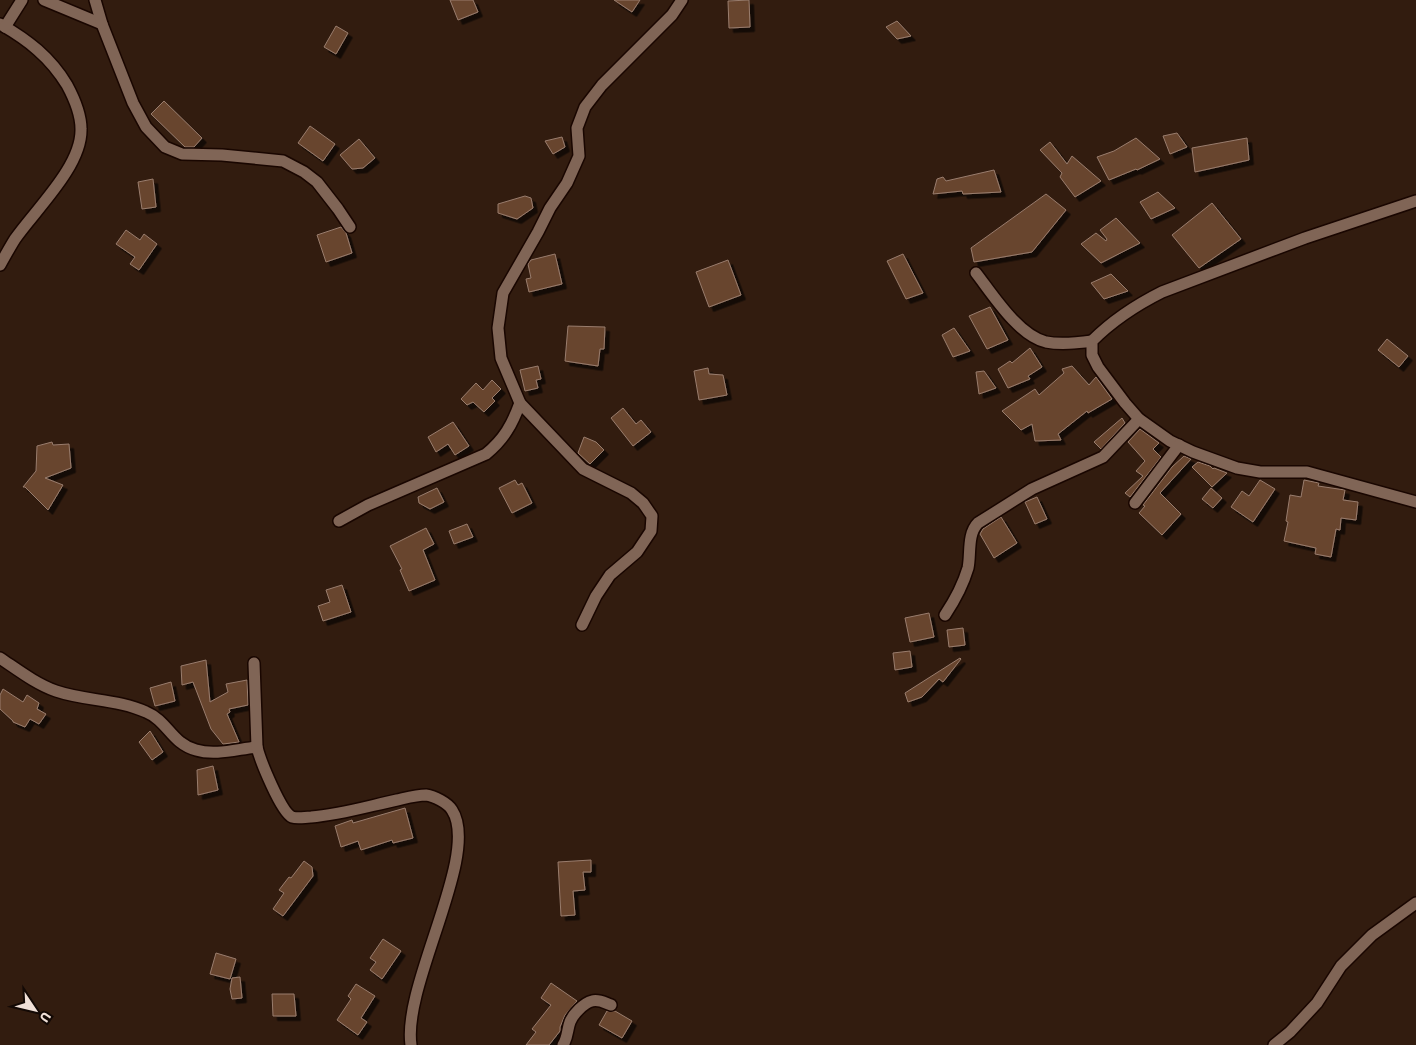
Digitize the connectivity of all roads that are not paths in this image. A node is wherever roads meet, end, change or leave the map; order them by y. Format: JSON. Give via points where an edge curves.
{"nodes":[{"id":1,"x":22,"y":0,"type":"edge"},
{"id":2,"x":44,"y":0,"type":"edge"},
{"id":3,"x":95,"y":0,"type":"edge"},
{"id":4,"x":682,"y":0,"type":"edge"},
{"id":5,"x":102,"y":24,"type":"junction"},
{"id":6,"x":2,"y":26,"type":"edge"},
{"id":7,"x":1416,"y":201,"type":"edge"},
{"id":8,"x":350,"y":227,"type":"dead end"},
{"id":9,"x":0,"y":265,"type":"edge"},
{"id":10,"x":976,"y":273,"type":"dead end"},
{"id":11,"x":1092,"y":341,"type":"junction"},
{"id":12,"x":520,"y":403,"type":"junction"},
{"id":13,"x":1139,"y":419,"type":"junction"},
{"id":14,"x":1179,"y":445,"type":"junction"},
{"id":15,"x":1416,"y":502,"type":"edge"},
{"id":16,"x":1135,"y":503,"type":"dead end"},
{"id":17,"x":338,"y":521,"type":"dead end"},
{"id":18,"x":945,"y":615,"type":"dead end"},
{"id":19,"x":582,"y":625,"type":"dead end"},
{"id":20,"x":0,"y":658,"type":"edge"},
{"id":21,"x":254,"y":663,"type":"dead end"},
{"id":22,"x":257,"y":747,"type":"junction"},
{"id":23,"x":1416,"y":903,"type":"edge"},
{"id":24,"x":611,"y":1005,"type":"dead end"},
{"id":25,"x":412,"y":1045,"type":"edge"},
{"id":26,"x":563,"y":1045,"type":"edge"},
{"id":27,"x":1274,"y":1045,"type":"edge"}],
"edges":[{"from":1,"to":6,"type":"street"},
{"from":2,"to":5,"type":"street"},
{"from":3,"to":5,"type":"street"},
{"from":4,"to":12,"type":"street","via":[[672,15],[602,85],[585,107],[577,128],[579,156],[567,183],[503,292],[498,328],[501,358]]},
{"from":5,"to":8,"type":"street","via":[[133,103],[146,127],[165,146],[182,154],[283,161],[317,182]]},
{"from":6,"to":9,"type":"street","via":[[33,45],[60,74],[71,93],[81,130],[78,148],[66,174],[15,239]]},
{"from":7,"to":11,"type":"street","via":[[1305,238],[1162,292],[1107,326]]},
{"from":10,"to":11,"type":"street","via":[[1016,324],[1031,334],[1045,342]]},
{"from":11,"to":13,"type":"street","via":[[1092,355],[1098,367]]},
{"from":12,"to":17,"type":"street","via":[[513,421],[486,454]]},
{"from":12,"to":19,"type":"street","via":[[584,469],[632,493],[652,516],[651,532],[637,552],[610,575]]},
{"from":13,"to":14,"type":"street"},
{"from":13,"to":18,"type":"street","via":[[1103,457],[1032,489],[973,528],[968,568],[958,595]]},
{"from":14,"to":15,"type":"street","via":[[1237,468],[1260,472],[1307,472]]},
{"from":14,"to":16,"type":"street"},
{"from":20,"to":22,"type":"street","via":[[57,691],[146,712],[160,720],[183,746],[207,753]]},
{"from":21,"to":22,"type":"street"},
{"from":22,"to":25,"type":"street","via":[[267,776],[287,813],[295,818],[427,795],[452,810],[458,825],[459,844],[449,894],[414,1004]]},
{"from":23,"to":27,"type":"street","via":[[1372,935],[1342,966],[1317,1003]]},
{"from":24,"to":26,"type":"street","via":[[599,1000],[583,1007],[571,1019]]}]}
